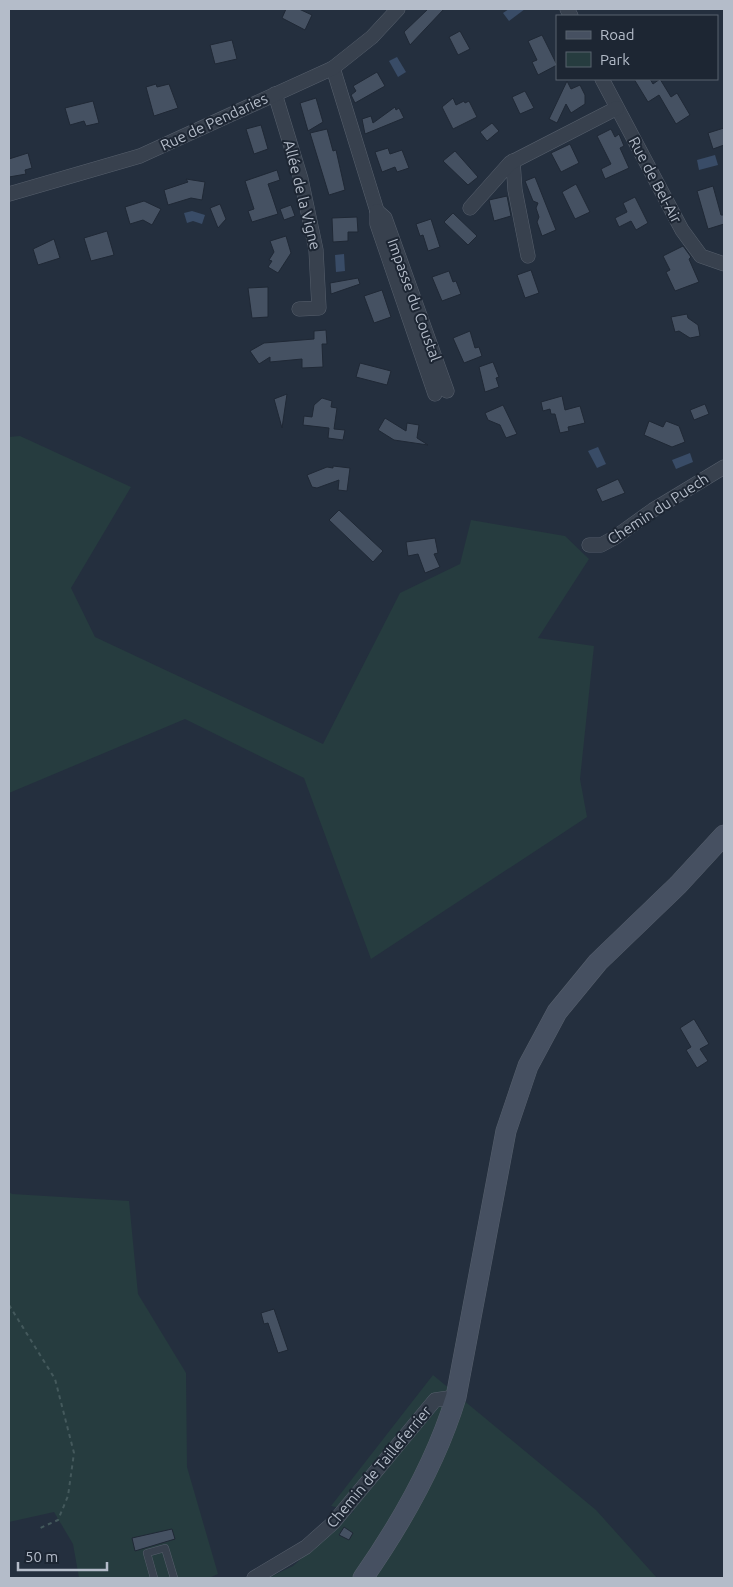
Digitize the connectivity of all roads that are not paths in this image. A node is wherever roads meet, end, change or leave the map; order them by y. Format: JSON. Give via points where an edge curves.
{"nodes":[{"id":1,"x":398,"y":9,"type":"edge"},
{"id":2,"x":333,"y":68,"type":"junction"},
{"id":3,"x":603,"y":80,"type":"edge"},
{"id":4,"x":275,"y":94,"type":"junction"},
{"id":5,"x":617,"y":108,"type":"junction"},
{"id":6,"x":513,"y":161,"type":"junction"},
{"id":7,"x":9,"y":194,"type":"edge"},
{"id":8,"x":470,"y":208,"type":"dead end"},
{"id":9,"x":528,"y":256,"type":"dead end"},
{"id":10,"x":724,"y":264,"type":"edge"},
{"id":11,"x":300,"y":309,"type":"dead end"},
{"id":12,"x":441,"y":392,"type":"dead end"},
{"id":13,"x":724,"y":467,"type":"edge"},
{"id":14,"x":589,"y":546,"type":"dead end"},
{"id":15,"x":724,"y":835,"type":"edge"},
{"id":16,"x":456,"y":1397,"type":"junction"},
{"id":17,"x":154,"y":1578,"type":"edge"},
{"id":18,"x":174,"y":1578,"type":"edge"},
{"id":19,"x":254,"y":1578,"type":"edge"},
{"id":20,"x":364,"y":1578,"type":"edge"}],
"edges":[{"from":1,"to":2,"type":"street","name":"Rue de Pendaries","via":[[372,37]]},
{"from":2,"to":4,"type":"street","name":"Rue de Pendaries"},
{"from":2,"to":12,"type":"street","name":"Impasse du Coustal","via":[[377,211],[385,218]]},
{"from":3,"to":5,"type":"street","name":"Rue de Bel-Air"},
{"from":4,"to":7,"type":"street","name":"Rue de Pendaries","via":[[140,156]]},
{"from":4,"to":11,"type":"street","name":"Allée de la Vigne","via":[[301,179],[316,250],[319,308]]},
{"from":5,"to":6,"type":"street"},
{"from":5,"to":10,"type":"street","name":"Rue de Bel-Air","via":[[682,230],[701,256]]},
{"from":6,"to":8,"type":"street"},
{"from":6,"to":9,"type":"street","via":[[515,190]]},
{"from":13,"to":14,"type":"street","name":"Chemin du Puech","via":[[614,538],[600,546]]},
{"from":15,"to":16,"type":"main road","via":[[678,885],[598,962],[557,1012],[528,1066],[506,1131]]},
{"from":16,"to":19,"type":"street","name":"Chemin de Tailleferrier","via":[[435,1400],[333,1523],[306,1547]]},
{"from":16,"to":20,"type":"main road","via":[[436,1453],[400,1525]]},
{"from":17,"to":18,"type":"lane","via":[[146,1553],[165,1548]]}]}
